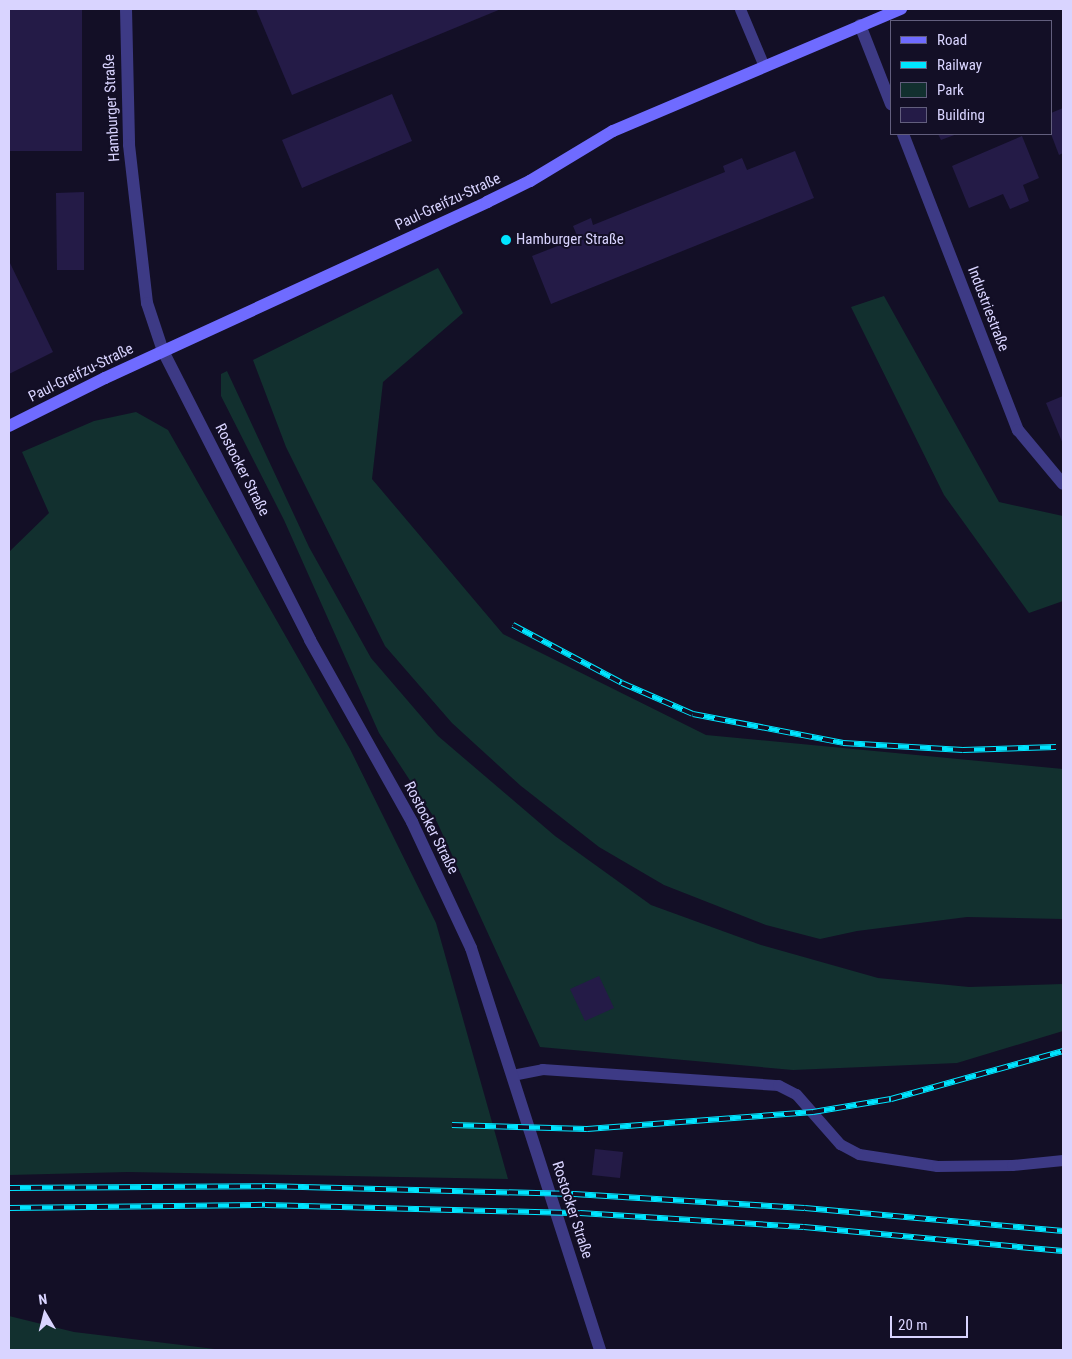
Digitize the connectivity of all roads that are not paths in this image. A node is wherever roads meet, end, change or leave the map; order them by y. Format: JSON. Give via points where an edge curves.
{"nodes":[{"id":1,"x":126,"y":9,"type":"edge"},
{"id":2,"x":740,"y":9,"type":"edge"},
{"id":3,"x":901,"y":9,"type":"edge"},
{"id":4,"x":860,"y":25,"type":"junction"},
{"id":5,"x":764,"y":66,"type":"junction"},
{"id":6,"x":890,"y":101,"type":"edge"},
{"id":7,"x":902,"y":135,"type":"edge"},
{"id":8,"x":163,"y":351,"type":"junction"},
{"id":9,"x":9,"y":426,"type":"edge"},
{"id":10,"x":1063,"y":484,"type":"edge"},
{"id":11,"x":512,"y":1075,"type":"junction"},
{"id":12,"x":1063,"y":1160,"type":"edge"},
{"id":13,"x":600,"y":1350,"type":"edge"}],
"edges":[{"from":1,"to":8,"type":"street","name":"Hamburger Straße","via":[[129,145],[147,303]]},
{"from":2,"to":5,"type":"lane"},
{"from":3,"to":4,"type":"main road","name":"Paul-Greifzu-Straße"},
{"from":4,"to":5,"type":"main road","name":"Paul-Greifzu-Straße"},
{"from":4,"to":6,"type":"street"},
{"from":5,"to":8,"type":"main road","name":"Paul-Greifzu-Straße","via":[[613,131],[530,181]]},
{"from":7,"to":10,"type":"street","name":"Industriestraße","via":[[1018,430]]},
{"from":8,"to":9,"type":"main road","name":"Paul-Greifzu-Straße"},
{"from":8,"to":11,"type":"street","name":"Rostocker Straße","via":[[310,640],[412,822],[471,948]]},
{"from":11,"to":12,"type":"lane","via":[[542,1069],[778,1085],[796,1094],[840,1144],[859,1154],[937,1166],[1012,1165]]},
{"from":11,"to":13,"type":"street","name":"Rostocker Straße"}]}
